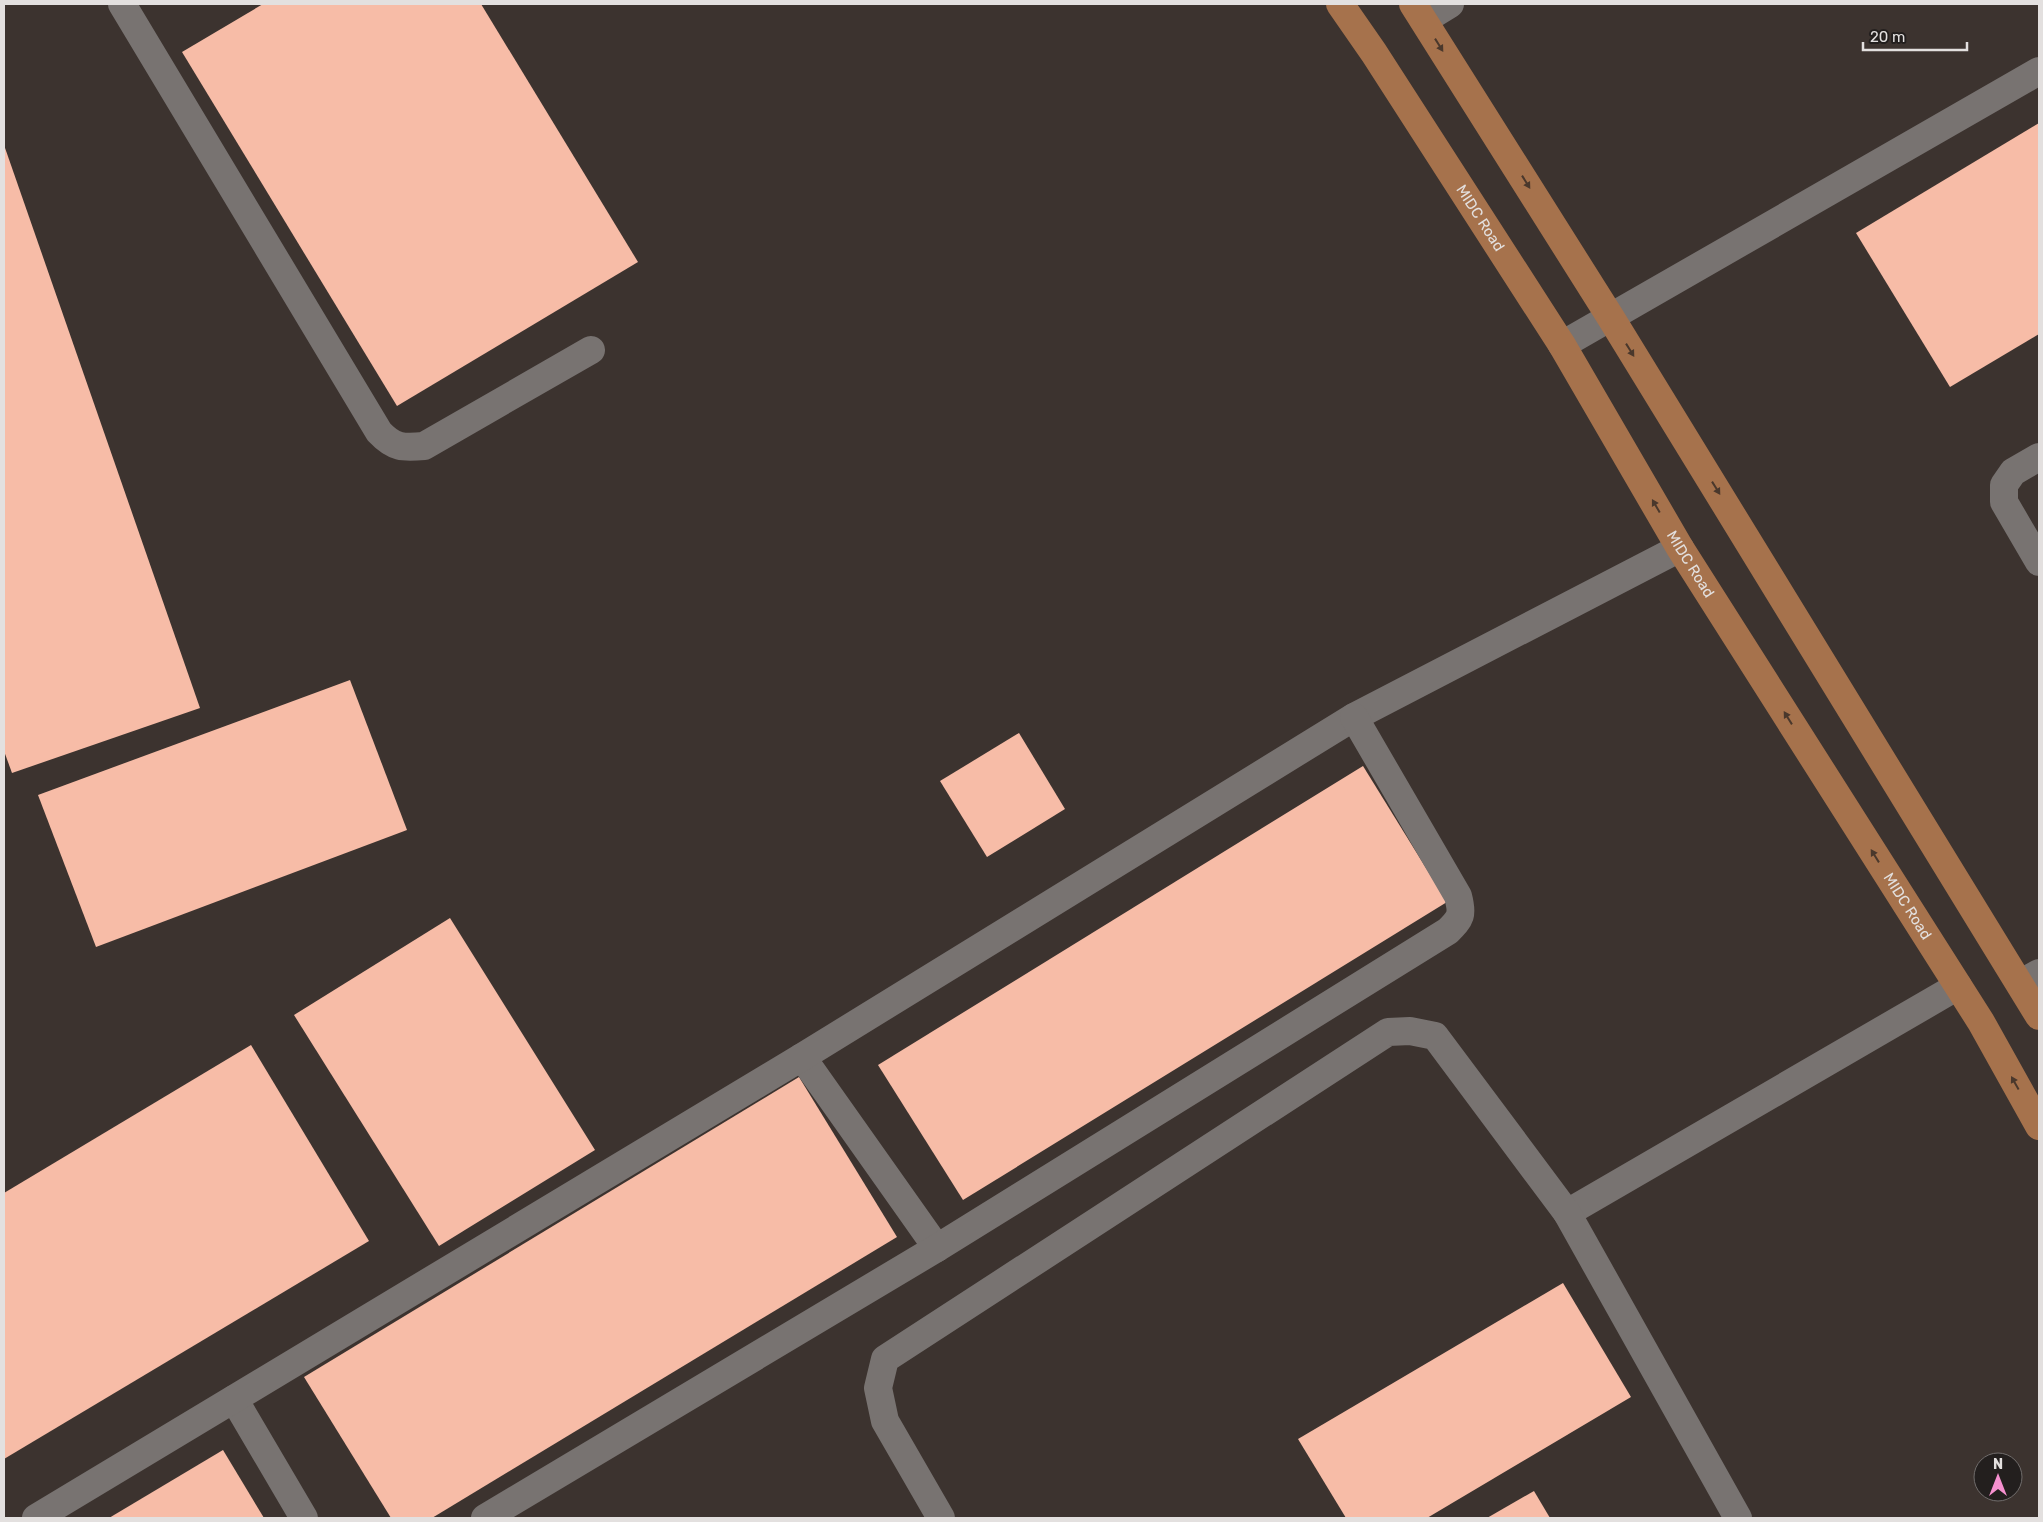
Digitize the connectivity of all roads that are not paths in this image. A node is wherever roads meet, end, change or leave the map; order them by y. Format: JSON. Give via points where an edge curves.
{"nodes":[{"id":1,"x":122,"y":4,"type":"edge"},
{"id":2,"x":1340,"y":4,"type":"edge"},
{"id":3,"x":1450,"y":4,"type":"edge"},
{"id":4,"x":1418,"y":12,"type":"edge"},
{"id":5,"x":2039,"y":71,"type":"edge"},
{"id":6,"x":1611,"y":318,"type":"junction"},
{"id":7,"x":1562,"y":345,"type":"junction"},
{"id":8,"x":591,"y":350,"type":"dead end"},
{"id":9,"x":2039,"y":457,"type":"edge"},
{"id":10,"x":1680,"y":548,"type":"junction"},
{"id":11,"x":2039,"y":562,"type":"edge"},
{"id":12,"x":1354,"y":717,"type":"junction"},
{"id":13,"x":2030,"y":978,"type":"edge"},
{"id":14,"x":1958,"y":986,"type":"junction"},
{"id":15,"x":2039,"y":1016,"type":"edge"},
{"id":16,"x":802,"y":1057,"type":"junction"},
{"id":17,"x":2039,"y":1126,"type":"edge"},
{"id":18,"x":1567,"y":1212,"type":"junction"},
{"id":19,"x":937,"y":1248,"type":"junction"},
{"id":20,"x":234,"y":1399,"type":"junction"},
{"id":21,"x":36,"y":1518,"type":"edge"},
{"id":22,"x":304,"y":1518,"type":"edge"},
{"id":23,"x":485,"y":1518,"type":"edge"},
{"id":24,"x":941,"y":1518,"type":"edge"},
{"id":25,"x":1738,"y":1518,"type":"edge"}],
"edges":[{"from":1,"to":8,"type":"lane","via":[[379,432],[388,442],[403,448],[424,446]]},
{"from":2,"to":7,"type":"main road","name":"MIDC Road"},
{"from":3,"to":4,"type":"lane"},
{"from":4,"to":6,"type":"main road","one_way":true},
{"from":5,"to":6,"type":"lane"},
{"from":6,"to":7,"type":"lane"},
{"from":6,"to":13,"type":"main road","one_way":true},
{"from":10,"to":7,"type":"main road","name":"MIDC Road","one_way":true},
{"from":9,"to":11,"type":"lane","via":[[2013,472],[2004,484],[2004,502]]},
{"from":10,"to":12,"type":"lane"},
{"from":14,"to":10,"type":"main road","name":"MIDC Road","one_way":true},
{"from":12,"to":16,"type":"lane"},
{"from":12,"to":19,"type":"lane","via":[[1458,896],[1462,910],[1459,920],[1448,931]]},
{"from":13,"to":15,"type":"main road"},
{"from":17,"to":14,"type":"main road","name":"MIDC Road","one_way":true},
{"from":14,"to":18,"type":"lane"},
{"from":16,"to":19,"type":"lane"},
{"from":16,"to":20,"type":"lane"},
{"from":18,"to":24,"type":"lane","via":[[1435,1036],[1410,1031],[1388,1032],[885,1359],[878,1388],[885,1421]]},
{"from":18,"to":25,"type":"lane"},
{"from":19,"to":23,"type":"lane"},
{"from":20,"to":21,"type":"lane"},
{"from":20,"to":22,"type":"lane"}]}
